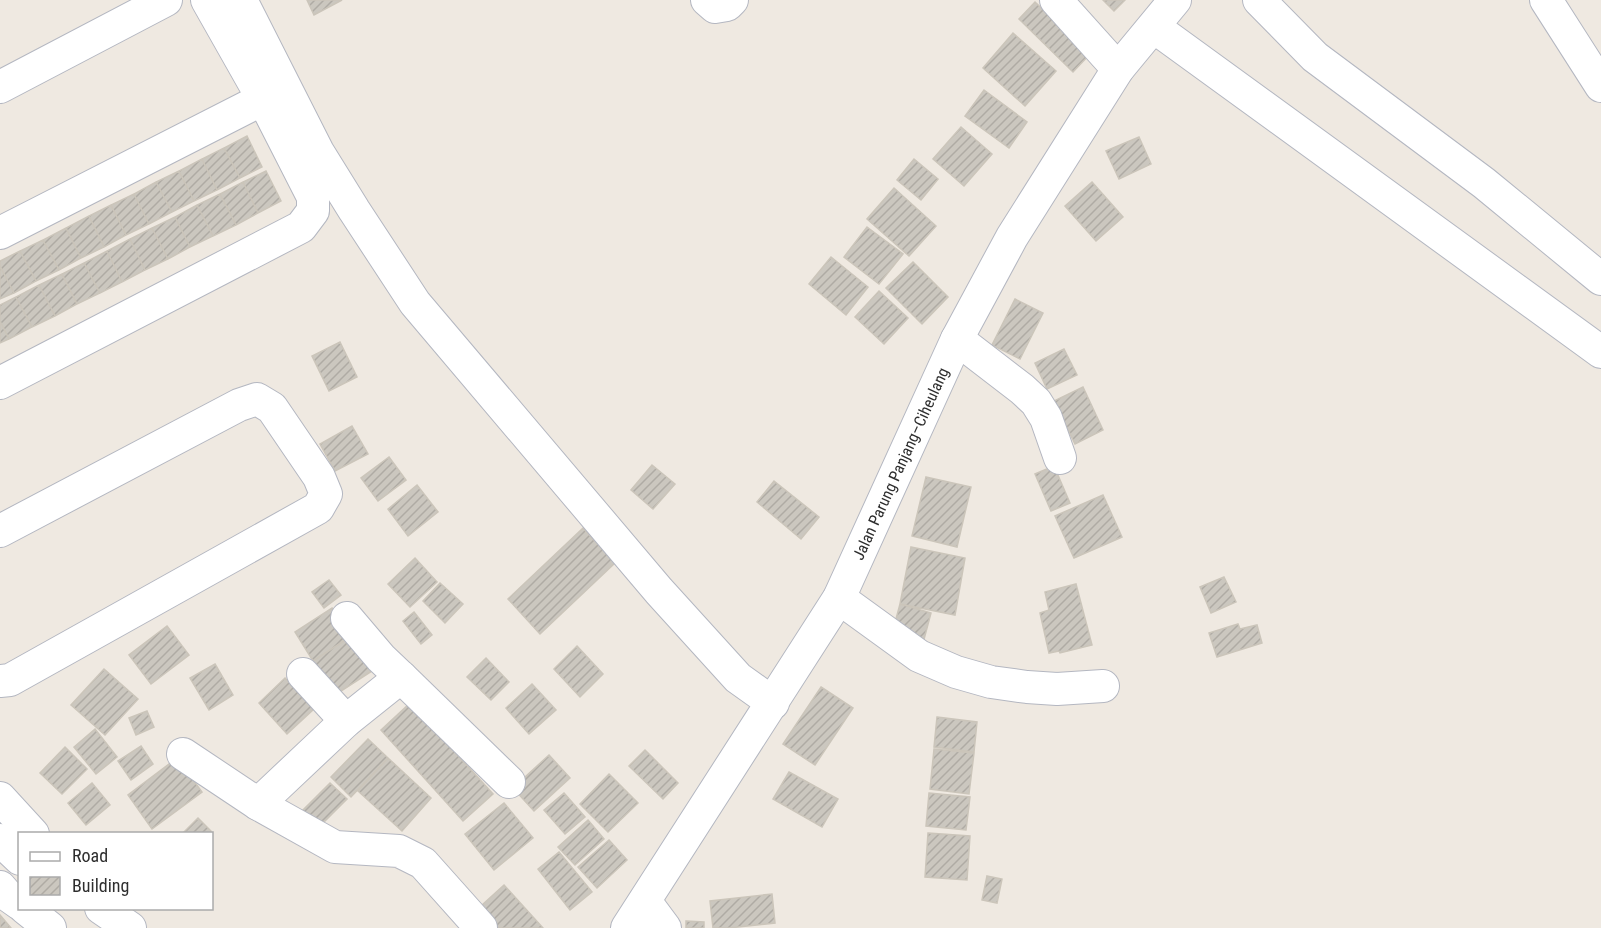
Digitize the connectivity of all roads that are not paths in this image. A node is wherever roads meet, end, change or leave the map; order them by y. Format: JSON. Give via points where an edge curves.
{"nodes":[{"id":1,"x":166,"y":0,"type":"edge"},
{"id":2,"x":207,"y":0,"type":"edge"},
{"id":3,"x":241,"y":0,"type":"edge"},
{"id":4,"x":707,"y":0,"type":"edge"},
{"id":5,"x":732,"y":0,"type":"edge"},
{"id":6,"x":1056,"y":0,"type":"edge"},
{"id":7,"x":1175,"y":0,"type":"edge"},
{"id":8,"x":1259,"y":0,"type":"edge"},
{"id":9,"x":1546,"y":0,"type":"edge"},
{"id":10,"x":1154,"y":27,"type":"junction"},
{"id":11,"x":1119,"y":69,"type":"junction"},
{"id":12,"x":1601,"y":86,"type":"edge"},
{"id":13,"x":0,"y":87,"type":"edge"},
{"id":14,"x":263,"y":99,"type":"junction"},
{"id":15,"x":0,"y":233,"type":"edge"},
{"id":16,"x":1601,"y":279,"type":"edge"},
{"id":17,"x":957,"y":339,"type":"junction"},
{"id":18,"x":1601,"y":352,"type":"edge"},
{"id":19,"x":0,"y":383,"type":"edge"},
{"id":20,"x":1060,"y":458,"type":"dead end"},
{"id":21,"x":0,"y":531,"type":"edge"},
{"id":22,"x":839,"y":598,"type":"junction"},
{"id":23,"x":347,"y":618,"type":"dead end"},
{"id":24,"x":303,"y":674,"type":"dead end"},
{"id":25,"x":401,"y":677,"type":"junction"},
{"id":26,"x":0,"y":681,"type":"edge"},
{"id":27,"x":1103,"y":686,"type":"dead end"},
{"id":28,"x":773,"y":703,"type":"junction"},
{"id":29,"x":346,"y":721,"type":"junction"},
{"id":30,"x":183,"y":754,"type":"dead end"},
{"id":31,"x":509,"y":782,"type":"dead end"},
{"id":32,"x":0,"y":798,"type":"edge"},
{"id":33,"x":258,"y":804,"type":"junction"},
{"id":34,"x":31,"y":832,"type":"edge"},
{"id":35,"x":0,"y":840,"type":"edge"},
{"id":36,"x":18,"y":857,"type":"edge"},
{"id":37,"x":0,"y":887,"type":"edge"},
{"id":38,"x":645,"y":901,"type":"junction"},
{"id":39,"x":18,"y":903,"type":"edge"},
{"id":40,"x":26,"y":910,"type":"edge"},
{"id":41,"x":103,"y":910,"type":"edge"},
{"id":42,"x":50,"y":928,"type":"edge"},
{"id":43,"x":130,"y":928,"type":"edge"},
{"id":44,"x":480,"y":928,"type":"edge"},
{"id":45,"x":627,"y":928,"type":"edge"},
{"id":46,"x":665,"y":928,"type":"edge"}],
"edges":[{"from":1,"to":13,"type":"street"},
{"from":2,"to":14,"type":"street"},
{"from":3,"to":28,"type":"street","via":[[318,152],[415,303],[659,591],[738,678]]},
{"from":4,"to":5,"type":"street","via":[[716,7]]},
{"from":6,"to":11,"type":"street"},
{"from":7,"to":10,"type":"street","name":"Jalan Parung Panjang–Ciheulang"},
{"from":8,"to":16,"type":"street","via":[[1315,57],[1484,183]]},
{"from":9,"to":12,"type":"street"},
{"from":10,"to":11,"type":"street","name":"Jalan Parung Panjang–Ciheulang"},
{"from":10,"to":18,"type":"street"},
{"from":11,"to":17,"type":"street","name":"Jalan Parung Panjang–Ciheulang","via":[[1012,237]]},
{"from":14,"to":15,"type":"street"},
{"from":14,"to":19,"type":"street","via":[[313,197],[313,211],[301,227]]},
{"from":17,"to":20,"type":"street","via":[[1036,402]]},
{"from":17,"to":22,"type":"street","name":"Jalan Parung Panjang–Ciheulang"},
{"from":21,"to":26,"type":"street","via":[[257,399],[272,408],[319,477],[326,495],[318,508],[10,680]]},
{"from":22,"to":27,"type":"street","via":[[919,656],[956,672],[1027,687]]},
{"from":22,"to":28,"type":"street","name":"Jalan Parung Panjang–Ciheulang"},
{"from":23,"to":25,"type":"street"},
{"from":24,"to":29,"type":"street"},
{"from":25,"to":29,"type":"street"},
{"from":25,"to":31,"type":"street"},
{"from":28,"to":38,"type":"street","name":"Jalan Parung Panjang–Ciheulang"},
{"from":29,"to":33,"type":"street"},
{"from":30,"to":33,"type":"street"},
{"from":32,"to":34,"type":"street"},
{"from":33,"to":44,"type":"street","via":[[335,847],[399,851],[423,863]]},
{"from":35,"to":36,"type":"street"},
{"from":37,"to":39,"type":"street"},
{"from":38,"to":45,"type":"street","name":"Jalan Parung Panjang–Ciheulang"},
{"from":38,"to":46,"type":"street"},
{"from":40,"to":42,"type":"street"},
{"from":41,"to":43,"type":"street"}]}
